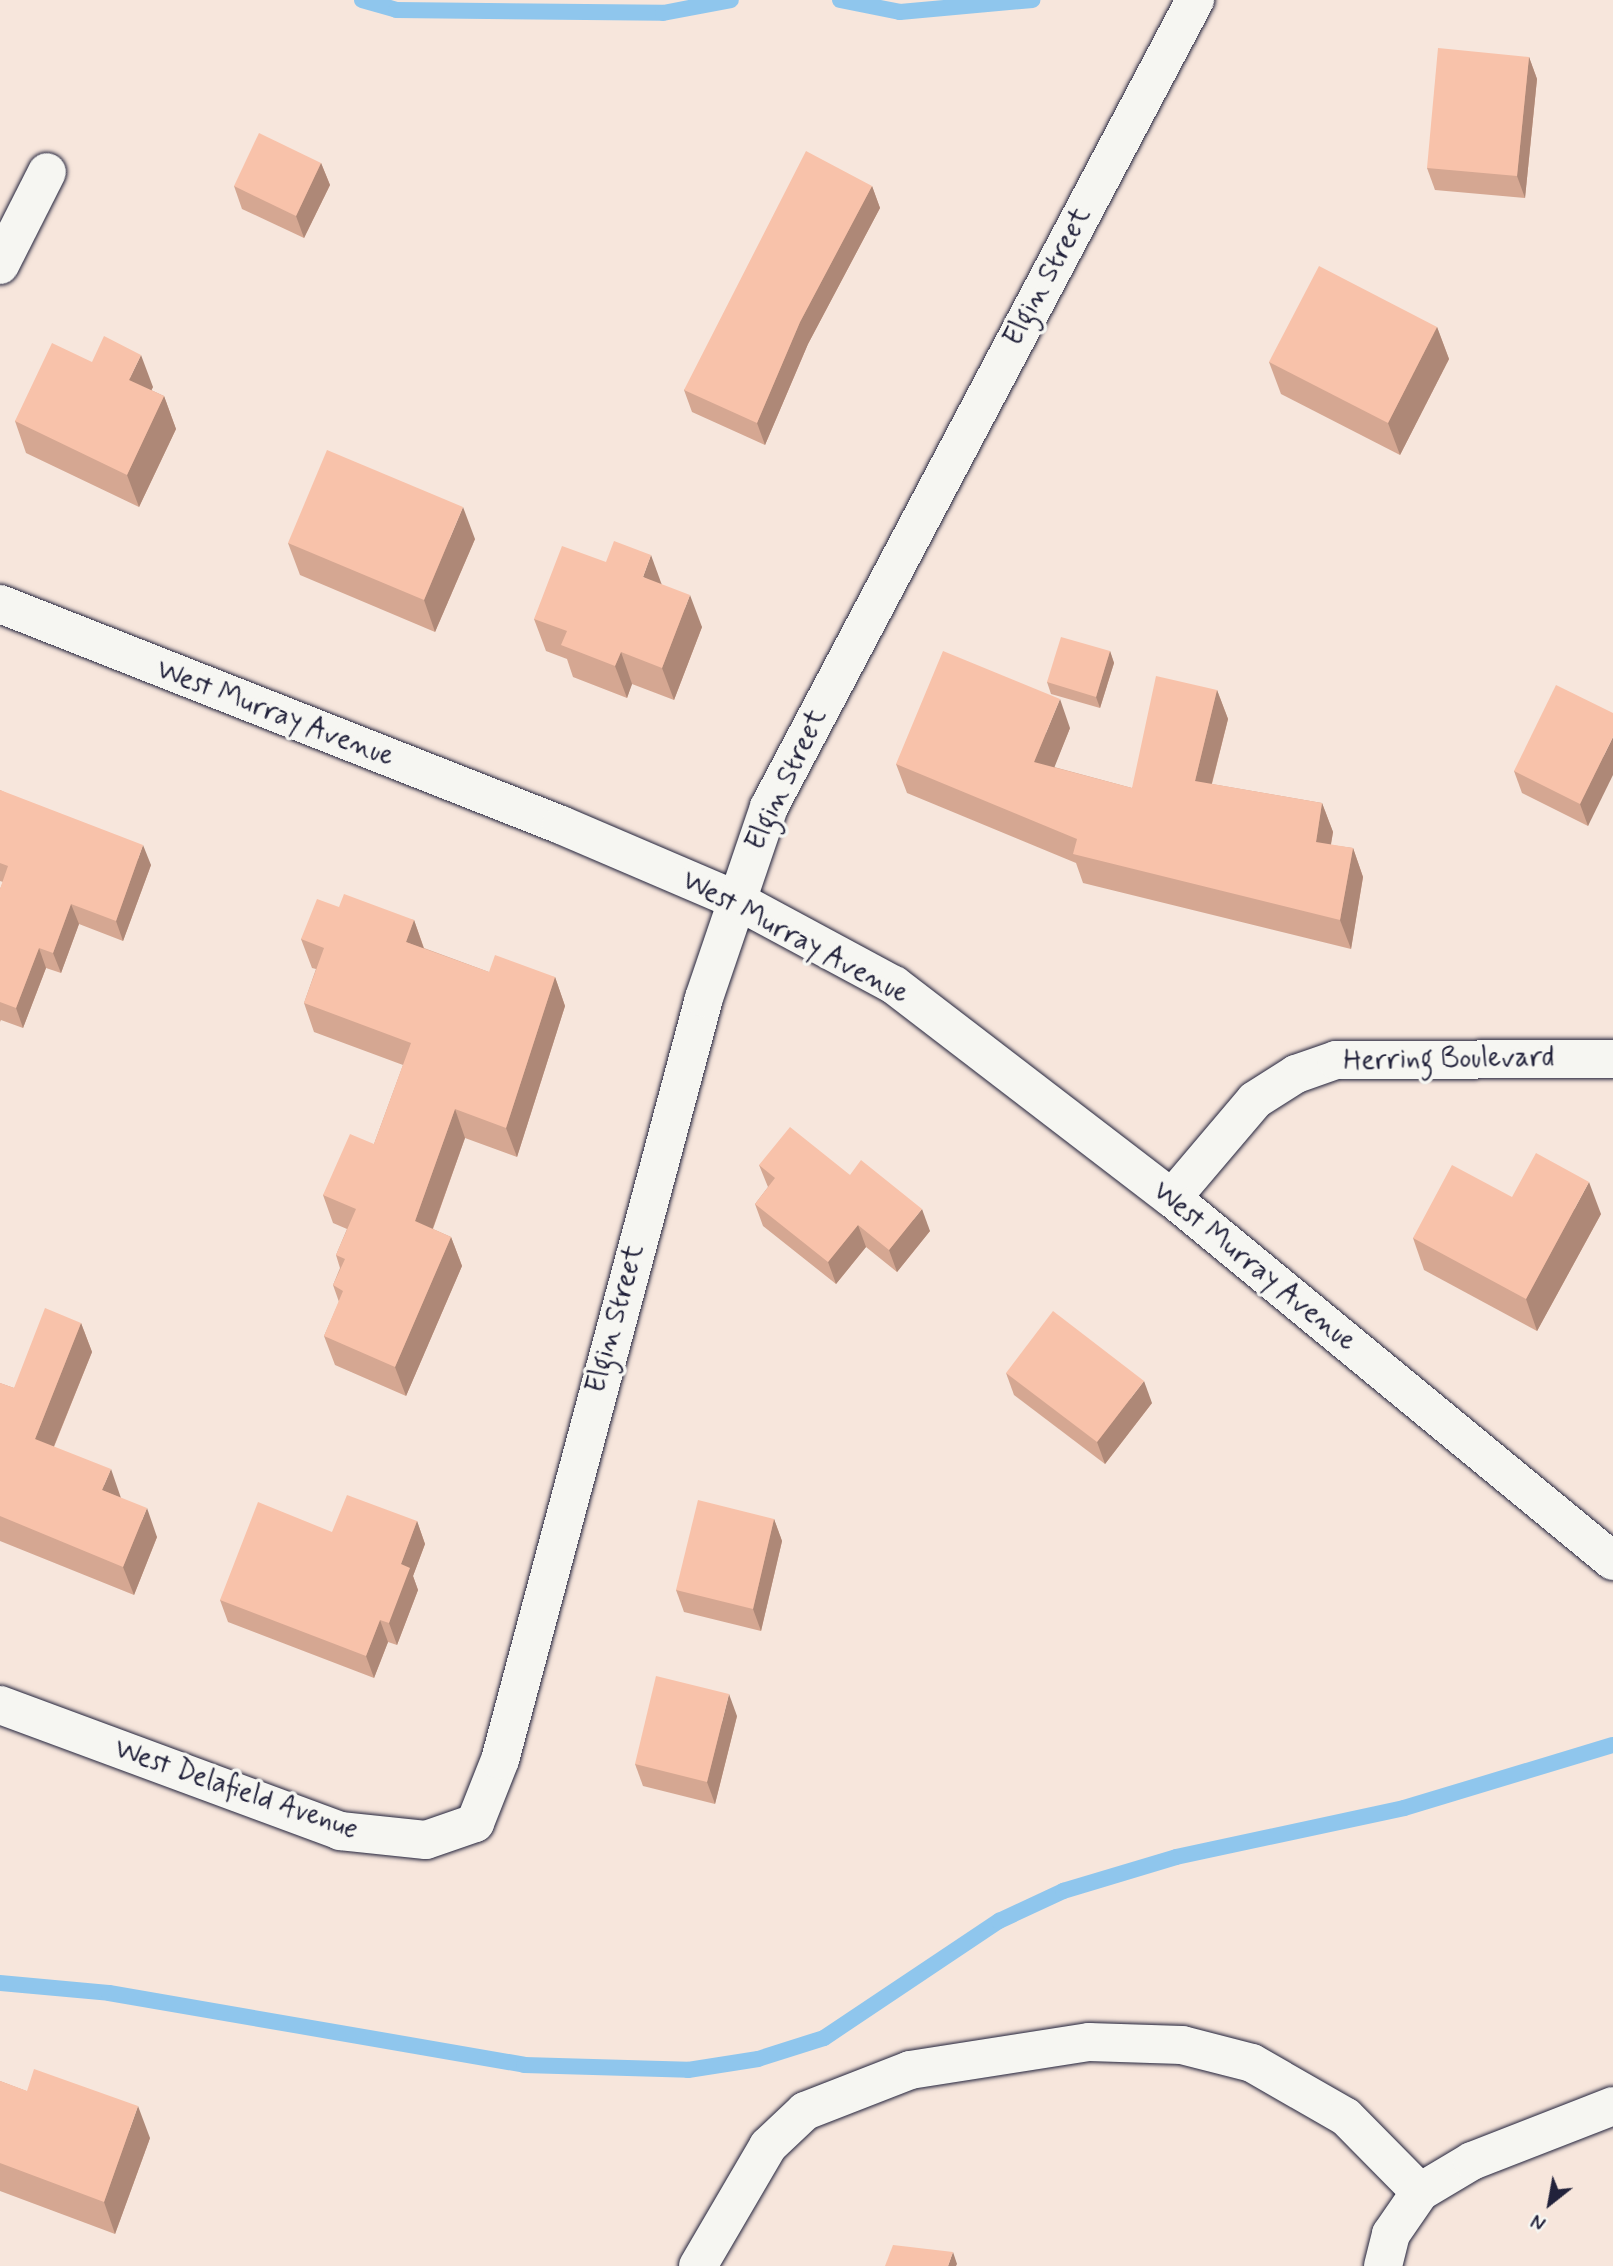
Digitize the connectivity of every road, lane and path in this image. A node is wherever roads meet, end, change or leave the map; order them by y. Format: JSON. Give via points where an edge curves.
{"nodes":[{"id":1,"x":1195,"y":0,"type":"edge"},
{"id":2,"x":47,"y":172,"type":"dead end"},
{"id":3,"x":0,"y":265,"type":"edge"},
{"id":4,"x":0,"y":604,"type":"edge"},
{"id":5,"x":736,"y":900,"type":"junction"},
{"id":6,"x":1613,"y":1059,"type":"edge"},
{"id":7,"x":1172,"y":1198,"type":"junction"},
{"id":8,"x":1613,"y":1561,"type":"edge"},
{"id":9,"x":0,"y":1705,"type":"edge"},
{"id":10,"x":475,"y":1823,"type":"joint"},
{"id":11,"x":1613,"y":2106,"type":"edge"},
{"id":12,"x":1420,"y":2192,"type":"junction"},
{"id":13,"x":698,"y":2266,"type":"edge"},
{"id":14,"x":1383,"y":2266,"type":"edge"}],
"edges":[{"from":1,"to":5,"type":"street","name":"Elgin Street","via":[[769,807]]},
{"from":2,"to":3,"type":"street"},
{"from":4,"to":5,"type":"street","name":"West Murray Avenue"},
{"from":5,"to":7,"type":"street","name":"West Murray Avenue","via":[[894,985]]},
{"from":5,"to":10,"type":"street","name":"Elgin Street","via":[[611,1336],[500,1760]]},
{"from":6,"to":7,"type":"street","name":"Herring Boulevard","via":[[1336,1060],[1296,1074],[1255,1100]]},
{"from":7,"to":8,"type":"street","name":"West Murray Avenue"},
{"from":9,"to":10,"type":"street","name":"West Delafield Avenue","via":[[340,1831],[426,1840]]},
{"from":11,"to":12,"type":"street","via":[[1472,2161]]},
{"from":12,"to":13,"type":"street","via":[[1346,2117],[1252,2063],[1182,2045],[1089,2042],[910,2070],[805,2111],[768,2146]]},
{"from":12,"to":14,"type":"street","via":[[1391,2234]]}]}
